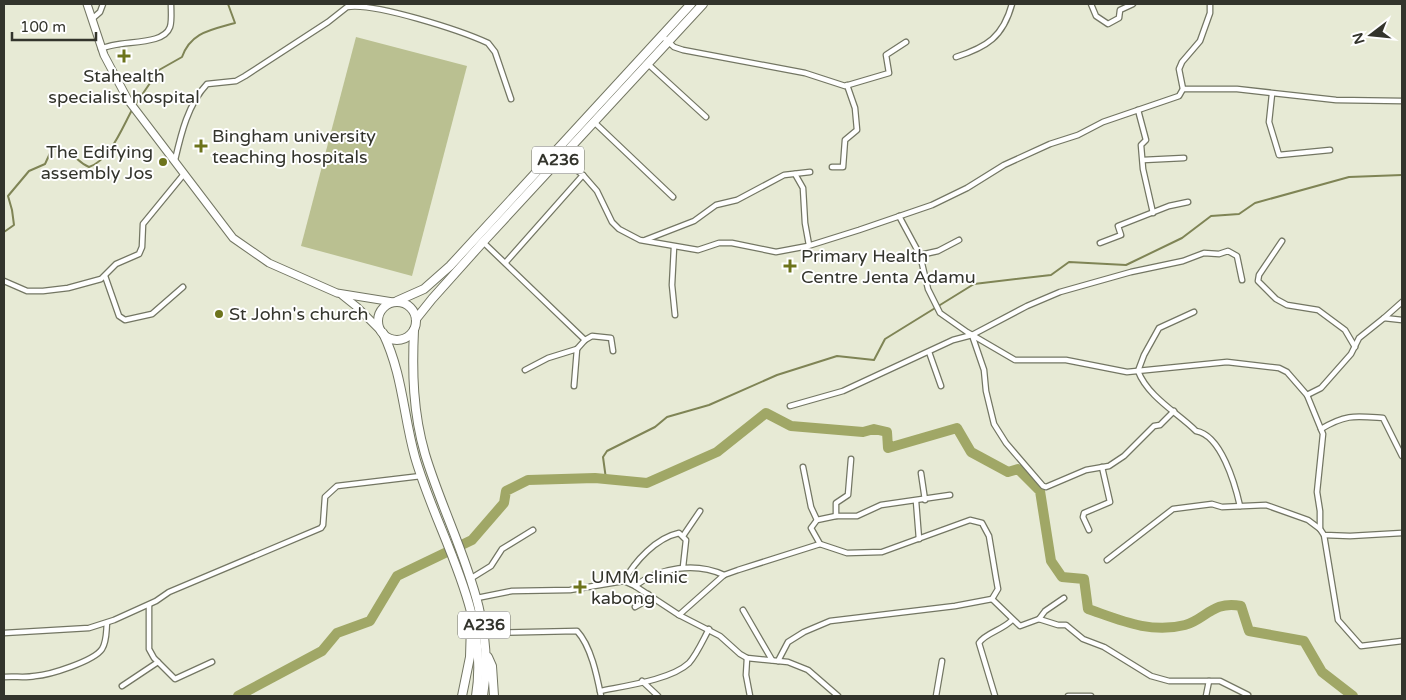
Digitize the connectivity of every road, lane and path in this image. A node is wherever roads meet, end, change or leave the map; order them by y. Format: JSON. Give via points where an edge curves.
{"nodes":[{"id":1,"x":87,"y":4,"type":"edge"},
{"id":2,"x":103,"y":4,"type":"edge"},
{"id":3,"x":171,"y":4,"type":"edge"},
{"id":4,"x":691,"y":4,"type":"edge"},
{"id":5,"x":703,"y":4,"type":"edge"},
{"id":6,"x":1012,"y":4,"type":"edge"},
{"id":7,"x":1091,"y":4,"type":"edge"},
{"id":8,"x":1133,"y":4,"type":"edge"},
{"id":9,"x":1210,"y":4,"type":"edge"},
{"id":10,"x":90,"y":20,"type":"junction"},
{"id":11,"x":661,"y":35,"type":"junction"},
{"id":12,"x":668,"y":42,"type":"junction"},
{"id":13,"x":906,"y":42,"type":"dead end"},
{"id":14,"x":101,"y":49,"type":"junction"},
{"id":15,"x":956,"y":57,"type":"dead end"},
{"id":16,"x":648,"y":64,"type":"junction"},
{"id":17,"x":847,"y":86,"type":"junction"},
{"id":18,"x":1183,"y":89,"type":"junction"},
{"id":19,"x":1272,"y":94,"type":"junction"},
{"id":20,"x":511,"y":99,"type":"dead end"},
{"id":21,"x":1402,"y":102,"type":"edge"},
{"id":22,"x":1138,"y":110,"type":"junction"},
{"id":23,"x":706,"y":116,"type":"dead end"},
{"id":24,"x":594,"y":122,"type":"junction"},
{"id":25,"x":1330,"y":150,"type":"dead end"},
{"id":26,"x":560,"y":158,"type":"junction"},
{"id":27,"x":1184,"y":158,"type":"dead end"},
{"id":28,"x":175,"y":160,"type":"junction"},
{"id":29,"x":1143,"y":160,"type":"junction"},
{"id":30,"x":832,"y":167,"type":"dead end"},
{"id":31,"x":810,"y":172,"type":"dead end"},
{"id":32,"x":184,"y":174,"type":"junction"},
{"id":33,"x":796,"y":174,"type":"junction"},
{"id":34,"x":582,"y":175,"type":"junction"},
{"id":35,"x":672,"y":197,"type":"dead end"},
{"id":36,"x":1188,"y":202,"type":"dead end"},
{"id":37,"x":1153,"y":214,"type":"junction"},
{"id":38,"x":899,"y":216,"type":"junction"},
{"id":39,"x":959,"y":240,"type":"dead end"},
{"id":40,"x":643,"y":241,"type":"junction"},
{"id":41,"x":483,"y":242,"type":"junction"},
{"id":42,"x":1282,"y":242,"type":"dead end"},
{"id":43,"x":1100,"y":243,"type":"dead end"},
{"id":44,"x":809,"y":245,"type":"junction"},
{"id":45,"x":674,"y":247,"type":"junction"},
{"id":46,"x":920,"y":254,"type":"junction"},
{"id":47,"x":506,"y":262,"type":"junction"},
{"id":48,"x":105,"y":276,"type":"junction"},
{"id":49,"x":1242,"y":280,"type":"dead end"},
{"id":50,"x":4,"y":281,"type":"edge"},
{"id":51,"x":183,"y":287,"type":"dead end"},
{"id":52,"x":337,"y":293,"type":"junction"},
{"id":53,"x":395,"y":302,"type":"junction"},
{"id":54,"x":1402,"y":302,"type":"edge"},
{"id":55,"x":1194,"y":312,"type":"dead end"},
{"id":56,"x":675,"y":315,"type":"dead end"},
{"id":57,"x":1384,"y":318,"type":"junction"},
{"id":58,"x":416,"y":319,"type":"junction"},
{"id":59,"x":1402,"y":320,"type":"edge"},
{"id":60,"x":414,"y":330,"type":"junction"},
{"id":61,"x":382,"y":332,"type":"junction"},
{"id":62,"x":972,"y":334,"type":"junction"},
{"id":63,"x":585,"y":340,"type":"junction"},
{"id":64,"x":1354,"y":347,"type":"junction"},
{"id":65,"x":578,"y":349,"type":"junction"},
{"id":66,"x":613,"y":351,"type":"dead end"},
{"id":67,"x":929,"y":352,"type":"junction"},
{"id":68,"x":525,"y":370,"type":"dead end"},
{"id":69,"x":1138,"y":371,"type":"junction"},
{"id":70,"x":574,"y":386,"type":"dead end"},
{"id":71,"x":941,"y":386,"type":"dead end"},
{"id":72,"x":1307,"y":395,"type":"junction"},
{"id":73,"x":790,"y":406,"type":"dead end"},
{"id":74,"x":1174,"y":411,"type":"junction"},
{"id":75,"x":1321,"y":428,"type":"junction"},
{"id":76,"x":1402,"y":456,"type":"edge"},
{"id":77,"x":851,"y":459,"type":"dead end"},
{"id":78,"x":1102,"y":467,"type":"junction"},
{"id":79,"x":803,"y":468,"type":"dead end"},
{"id":80,"x":921,"y":474,"type":"dead end"},
{"id":81,"x":421,"y":476,"type":"junction"},
{"id":82,"x":950,"y":495,"type":"dead end"},
{"id":83,"x":925,"y":500,"type":"junction"},
{"id":84,"x":916,"y":501,"type":"junction"},
{"id":85,"x":1240,"y":506,"type":"junction"},
{"id":86,"x":700,"y":511,"type":"dead end"},
{"id":87,"x":836,"y":516,"type":"junction"},
{"id":88,"x":817,"y":520,"type":"junction"},
{"id":89,"x":1320,"y":528,"type":"junction"},
{"id":90,"x":533,"y":530,"type":"dead end"},
{"id":91,"x":1089,"y":530,"type":"dead end"},
{"id":92,"x":1402,"y":534,"type":"edge"},
{"id":93,"x":1324,"y":535,"type":"junction"},
{"id":94,"x":683,"y":536,"type":"junction"},
{"id":95,"x":919,"y":539,"type":"junction"},
{"id":96,"x":820,"y":544,"type":"junction"},
{"id":97,"x":1107,"y":560,"type":"dead end"},
{"id":98,"x":683,"y":567,"type":"junction"},
{"id":99,"x":724,"y":575,"type":"junction"},
{"id":100,"x":470,"y":579,"type":"junction"},
{"id":101,"x":624,"y":581,"type":"junction"},
{"id":102,"x":635,"y":586,"type":"junction"},
{"id":103,"x":465,"y":592,"type":"junction"},
{"id":104,"x":648,"y":594,"type":"junction"},
{"id":105,"x":477,"y":598,"type":"junction"},
{"id":106,"x":1064,"y":598,"type":"dead end"},
{"id":107,"x":992,"y":599,"type":"junction"},
{"id":108,"x":149,"y":604,"type":"junction"},
{"id":109,"x":635,"y":607,"type":"dead end"},
{"id":110,"x":743,"y":610,"type":"dead end"},
{"id":111,"x":680,"y":615,"type":"junction"},
{"id":112,"x":1038,"y":619,"type":"junction"},
{"id":113,"x":1012,"y":620,"type":"junction"},
{"id":114,"x":107,"y":622,"type":"junction"},
{"id":115,"x":709,"y":630,"type":"junction"},
{"id":116,"x":4,"y":633,"type":"edge"},
{"id":117,"x":485,"y":633,"type":"junction"},
{"id":118,"x":1402,"y":641,"type":"edge"},
{"id":119,"x":486,"y":652,"type":"junction"},
{"id":120,"x":747,"y":658,"type":"junction"},
{"id":121,"x":772,"y":660,"type":"junction"},
{"id":122,"x":778,"y":661,"type":"junction"},
{"id":123,"x":942,"y":661,"type":"dead end"},
{"id":124,"x":158,"y":662,"type":"junction"},
{"id":125,"x":212,"y":662,"type":"dead end"},
{"id":126,"x":4,"y":677,"type":"edge"},
{"id":127,"x":1209,"y":681,"type":"junction"},
{"id":128,"x":642,"y":682,"type":"junction"},
{"id":129,"x":122,"y":686,"type":"dead end"},
{"id":130,"x":600,"y":690,"type":"junction"},
{"id":131,"x":1248,"y":695,"type":"edge"},
{"id":132,"x":462,"y":696,"type":"edge"},
{"id":133,"x":476,"y":696,"type":"edge"},
{"id":134,"x":482,"y":696,"type":"edge"},
{"id":135,"x":494,"y":696,"type":"edge"},
{"id":136,"x":601,"y":696,"type":"edge"},
{"id":137,"x":658,"y":696,"type":"edge"},
{"id":138,"x":750,"y":696,"type":"edge"},
{"id":139,"x":838,"y":696,"type":"edge"},
{"id":140,"x":936,"y":696,"type":"edge"},
{"id":141,"x":995,"y":696,"type":"edge"},
{"id":142,"x":1068,"y":696,"type":"edge"},
{"id":143,"x":1074,"y":696,"type":"edge"},
{"id":144,"x":1090,"y":696,"type":"edge"},
{"id":145,"x":1206,"y":696,"type":"edge"}],
"edges":[{"from":1,"to":10,"type":"main road"},
{"from":2,"to":10,"type":"street","via":[[100,12]]},
{"from":3,"to":14,"type":"street","via":[[170,26],[162,35],[147,41],[117,42]]},
{"from":4,"to":11,"type":"highway","number":"A236"},
{"from":5,"to":12,"type":"highway","number":"A236"},
{"from":6,"to":15,"type":"street","via":[[1008,18],[988,44]]},
{"from":7,"to":8,"type":"street","via":[[1096,16],[1108,24],[1119,18],[1120,10]]},
{"from":9,"to":18,"type":"street","via":[[1210,14],[1200,41],[1179,69]]},
{"from":10,"to":14,"type":"main road"},
{"from":11,"to":12,"type":"street"},
{"from":11,"to":53,"type":"highway","number":"A236","via":[[450,266],[424,289]]},
{"from":12,"to":16,"type":"highway","number":"A236"},
{"from":12,"to":17,"type":"street","via":[[683,50],[805,72]]},
{"from":13,"to":17,"type":"street","via":[[886,55],[889,73]]},
{"from":14,"to":28,"type":"main road","via":[[128,100]]},
{"from":16,"to":23,"type":"street"},
{"from":16,"to":24,"type":"highway","number":"A236"},
{"from":17,"to":30,"type":"street","via":[[855,108],[857,130],[845,140],[843,167]]},
{"from":18,"to":19,"type":"street","via":[[1237,89]]},
{"from":18,"to":22,"type":"street","via":[[1179,96]]},
{"from":19,"to":21,"type":"street"},
{"from":19,"to":25,"type":"street","via":[[1269,122],[1278,155]]},
{"from":20,"to":28,"type":"street","via":[[495,52],[488,43],[377,8],[347,7],[236,81],[207,84],[198,94],[182,130]]},
{"from":22,"to":29,"type":"street","via":[[1146,140],[1141,145]]},
{"from":22,"to":38,"type":"street","via":[[1050,144],[1004,165],[947,198]]},
{"from":24,"to":26,"type":"highway","number":"A236"},
{"from":24,"to":35,"type":"street"},
{"from":26,"to":34,"type":"street"},
{"from":26,"to":41,"type":"highway","number":"A236"},
{"from":27,"to":29,"type":"street"},
{"from":28,"to":32,"type":"main road"},
{"from":29,"to":37,"type":"street"},
{"from":31,"to":33,"type":"street"},
{"from":32,"to":48,"type":"street","via":[[143,224],[141,251],[136,257],[116,264]]},
{"from":32,"to":52,"type":"main road","via":[[214,216],[244,247],[283,270]]},
{"from":33,"to":40,"type":"street","via":[[784,175],[737,200],[716,205],[694,221]]},
{"from":33,"to":44,"type":"street","via":[[803,188]]},
{"from":34,"to":40,"type":"street","via":[[597,191],[612,222]]},
{"from":34,"to":47,"type":"street"},
{"from":36,"to":37,"type":"street"},
{"from":37,"to":43,"type":"street","via":[[1139,216],[1118,226],[1121,235]]},
{"from":38,"to":44,"type":"street"},
{"from":38,"to":46,"type":"street"},
{"from":39,"to":46,"type":"street","via":[[938,251]]},
{"from":40,"to":45,"type":"street"},
{"from":41,"to":47,"type":"street"},
{"from":41,"to":58,"type":"highway","number":"A236"},
{"from":42,"to":64,"type":"street","via":[[1259,274],[1258,281],[1287,305],[1318,310],[1345,330]]},
{"from":44,"to":45,"type":"street","via":[[776,252],[732,243],[714,244],[698,250]]},
{"from":45,"to":56,"type":"street","via":[[672,285]]},
{"from":46,"to":62,"type":"street","via":[[928,288],[940,313]]},
{"from":47,"to":63,"type":"street"},
{"from":48,"to":50,"type":"street","via":[[96,282],[43,291],[27,291]]},
{"from":48,"to":51,"type":"street","via":[[119,316],[124,320],[152,314]]},
{"from":49,"to":62,"type":"street","via":[[1236,256],[1228,250],[1219,254],[1204,253],[1060,292]]},
{"from":52,"to":53,"type":"main road"},
{"from":52,"to":61,"type":"main road","via":[[357,307]]},
{"from":53,"to":58,"type":"highway","via":[[412,308]]},
{"from":53,"to":61,"type":"highway","number":"A236","via":[[381,311],[378,323]]},
{"from":54,"to":57,"type":"street"},
{"from":55,"to":69,"type":"street","via":[[1159,328]]},
{"from":57,"to":59,"type":"street"},
{"from":57,"to":64,"type":"street","via":[[1359,338]]},
{"from":58,"to":60,"type":"highway","number":"A236"},
{"from":60,"to":61,"type":"highway","via":[[402,339],[390,338]]},
{"from":60,"to":100,"type":"highway","number":"A236","via":[[413,384],[418,426]]},
{"from":61,"to":81,"type":"highway","number":"A236","via":[[398,368],[407,428]]},
{"from":62,"to":67,"type":"street"},
{"from":62,"to":69,"type":"street","via":[[1015,360],[1066,360],[1127,372]]},
{"from":62,"to":78,"type":"street","via":[[984,370],[994,424],[1039,483],[1046,487],[1086,470]]},
{"from":63,"to":65,"type":"street"},
{"from":63,"to":66,"type":"street","via":[[602,336],[611,338]]},
{"from":64,"to":72,"type":"street","via":[[1321,388]]},
{"from":65,"to":68,"type":"street","via":[[548,358]]},
{"from":65,"to":70,"type":"street"},
{"from":67,"to":71,"type":"street"},
{"from":67,"to":73,"type":"street","via":[[843,391]]},
{"from":69,"to":72,"type":"street","via":[[1226,362],[1279,368],[1287,372]]},
{"from":69,"to":74,"type":"street","via":[[1147,387]]},
{"from":72,"to":75,"type":"street"},
{"from":74,"to":78,"type":"street","via":[[1124,456]]},
{"from":74,"to":85,"type":"street","via":[[1196,432],[1203,432],[1224,457]]},
{"from":75,"to":76,"type":"street","via":[[1346,416],[1383,418]]},
{"from":75,"to":89,"type":"street","via":[[1323,444],[1317,492]]},
{"from":77,"to":87,"type":"street","via":[[848,495],[836,503]]},
{"from":78,"to":91,"type":"street","via":[[1110,502],[1084,513]]},
{"from":79,"to":88,"type":"street"},
{"from":80,"to":83,"type":"street"},
{"from":81,"to":103,"type":"highway","number":"A236"},
{"from":81,"to":108,"type":"street","via":[[336,486],[325,497],[321,528],[169,592]]},
{"from":82,"to":83,"type":"street"},
{"from":83,"to":84,"type":"street"},
{"from":84,"to":87,"type":"street","via":[[881,505],[858,516]]},
{"from":84,"to":95,"type":"street"},
{"from":85,"to":89,"type":"street","via":[[1266,505],[1308,520]]},
{"from":85,"to":97,"type":"street","via":[[1212,504],[1173,509]]},
{"from":86,"to":94,"type":"street"},
{"from":87,"to":88,"type":"street"},
{"from":88,"to":96,"type":"street","via":[[812,526]]},
{"from":89,"to":93,"type":"street"},
{"from":90,"to":100,"type":"street","via":[[502,549],[491,566]]},
{"from":92,"to":93,"type":"street"},
{"from":93,"to":118,"type":"street","via":[[1338,620],[1361,646]]},
{"from":94,"to":98,"type":"street","via":[[686,548]]},
{"from":94,"to":101,"type":"street","via":[[678,533],[666,536],[636,563]]},
{"from":95,"to":96,"type":"street","via":[[896,548],[865,553],[847,553]]},
{"from":95,"to":107,"type":"street","via":[[970,520],[982,523],[989,536],[998,589]]},
{"from":96,"to":99,"type":"street"},
{"from":98,"to":99,"type":"street","via":[[708,569]]},
{"from":98,"to":102,"type":"street","via":[[646,578]]},
{"from":99,"to":111,"type":"street"},
{"from":100,"to":105,"type":"highway","number":"A236"},
{"from":101,"to":102,"type":"street"},
{"from":101,"to":105,"type":"street","via":[[570,590],[512,591]]},
{"from":102,"to":104,"type":"street"},
{"from":103,"to":132,"type":"highway","via":[[472,644]]},
{"from":103,"to":133,"type":"highway","number":"A236","via":[[479,646]]},
{"from":104,"to":109,"type":"street","via":[[644,602]]},
{"from":104,"to":111,"type":"street"},
{"from":105,"to":117,"type":"highway","number":"A236"},
{"from":106,"to":112,"type":"street"},
{"from":107,"to":113,"type":"street"},
{"from":107,"to":122,"type":"street","via":[[830,621],[796,636],[783,649]]},
{"from":108,"to":114,"type":"street"},
{"from":108,"to":124,"type":"street","via":[[149,649]]},
{"from":110,"to":121,"type":"street"},
{"from":111,"to":115,"type":"street"},
{"from":112,"to":113,"type":"street","via":[[1020,626]]},
{"from":112,"to":127,"type":"street","via":[[1066,625],[1083,639],[1104,647],[1151,676],[1169,681]]},
{"from":113,"to":141,"type":"street","via":[[979,643]]},
{"from":114,"to":116,"type":"street","via":[[75,630]]},
{"from":114,"to":126,"type":"street","via":[[102,650],[95,656],[36,676]]},
{"from":115,"to":120,"type":"street"},
{"from":115,"to":128,"type":"street","via":[[682,669]]},
{"from":117,"to":119,"type":"highway","number":"A236"},
{"from":117,"to":130,"type":"street","via":[[577,632],[585,644]]},
{"from":119,"to":134,"type":"highway","number":"A236"},
{"from":119,"to":135,"type":"highway","via":[[492,666]]},
{"from":120,"to":121,"type":"street"},
{"from":120,"to":138,"type":"street"},
{"from":121,"to":122,"type":"street"},
{"from":122,"to":139,"type":"street","via":[[808,670]]},
{"from":123,"to":140,"type":"street"},
{"from":124,"to":125,"type":"street","via":[[174,679]]},
{"from":124,"to":129,"type":"street"},
{"from":127,"to":131,"type":"street","via":[[1220,680]]},
{"from":127,"to":145,"type":"street"},
{"from":128,"to":130,"type":"street"},
{"from":128,"to":137,"type":"street"},
{"from":130,"to":136,"type":"street"},
{"from":142,"to":143,"type":"street"},
{"from":143,"to":144,"type":"street"}]}
